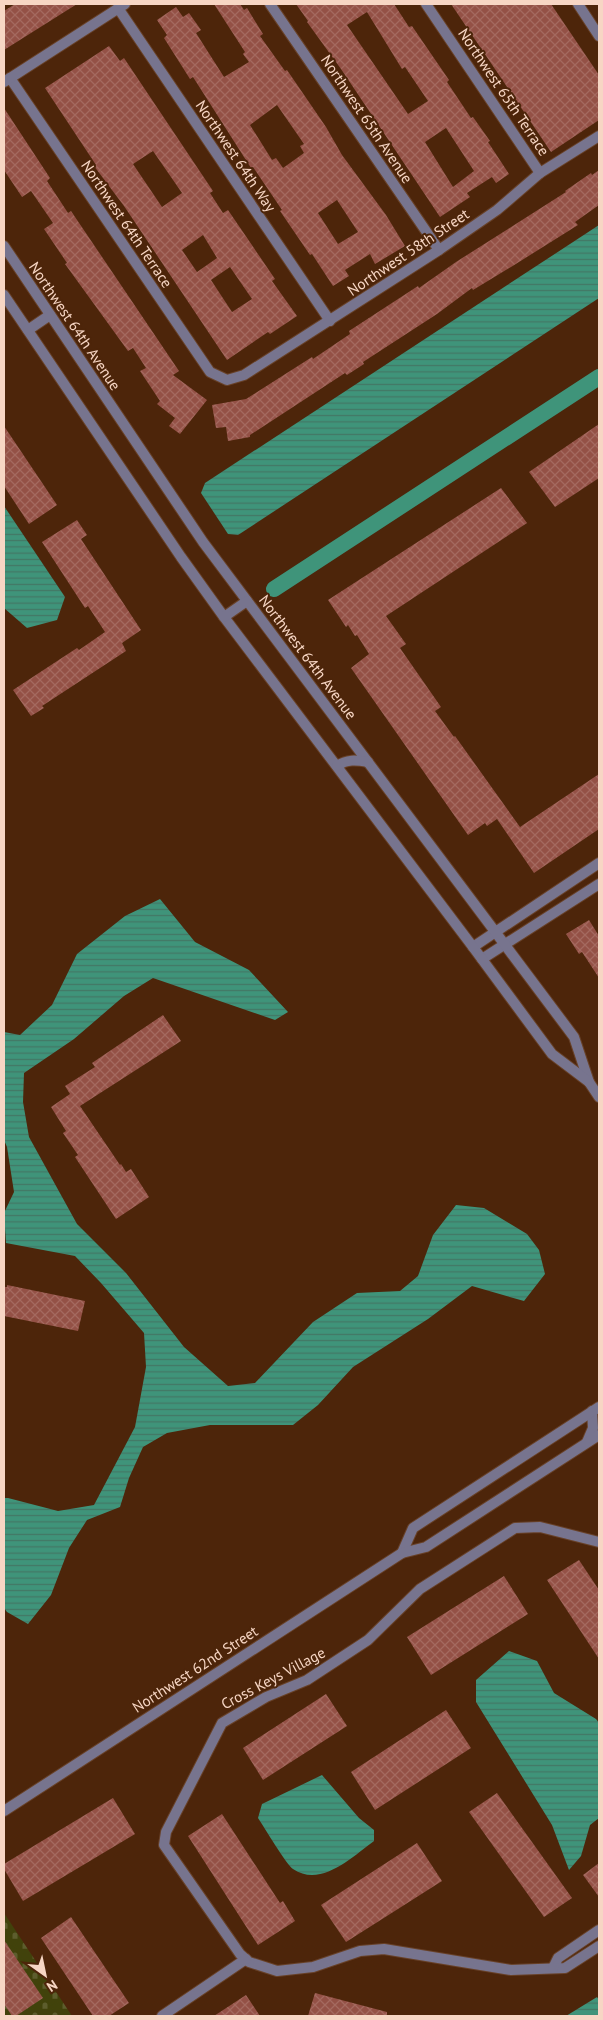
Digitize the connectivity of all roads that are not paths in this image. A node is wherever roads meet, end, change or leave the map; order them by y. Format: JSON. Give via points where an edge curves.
{"nodes":[{"id":1,"x":270,"y":4,"type":"edge"},
{"id":2,"x":426,"y":4,"type":"edge"},
{"id":3,"x":578,"y":4,"type":"edge"},
{"id":4,"x":121,"y":6,"type":"edge"},
{"id":5,"x":599,"y":36,"type":"edge"},
{"id":6,"x":7,"y":80,"type":"edge"},
{"id":7,"x":599,"y":136,"type":"edge"},
{"id":8,"x":540,"y":173,"type":"junction"},
{"id":9,"x":4,"y":246,"type":"edge"},
{"id":10,"x":439,"y":250,"type":"junction"},
{"id":11,"x":4,"y":295,"type":"edge"},
{"id":12,"x":50,"y":315,"type":"junction"},
{"id":13,"x":330,"y":322,"type":"junction"},
{"id":14,"x":28,"y":330,"type":"junction"},
{"id":15,"x":226,"y":380,"type":"joint"},
{"id":16,"x":247,"y":601,"type":"junction"},
{"id":17,"x":224,"y":617,"type":"junction"},
{"id":18,"x":368,"y":762,"type":"junction"},
{"id":19,"x":336,"y":766,"type":"junction"},
{"id":20,"x":599,"y":863,"type":"edge"},
{"id":21,"x":599,"y":884,"type":"edge"},
{"id":22,"x":497,"y":932,"type":"junction"},
{"id":23,"x":506,"y":945,"type":"junction"},
{"id":24,"x":473,"y":946,"type":"junction"},
{"id":25,"x":482,"y":959,"type":"junction"},
{"id":26,"x":589,"y":1082,"type":"junction"},
{"id":27,"x":599,"y":1097,"type":"edge"},
{"id":28,"x":596,"y":1409,"type":"edge"},
{"id":29,"x":599,"y":1434,"type":"edge"},
{"id":30,"x":587,"y":1443,"type":"junction"},
{"id":31,"x":599,"y":1542,"type":"edge"},
{"id":32,"x":402,"y":1553,"type":"junction"},
{"id":33,"x":4,"y":1811,"type":"edge"},
{"id":34,"x":599,"y":1930,"type":"edge"},
{"id":35,"x":599,"y":1946,"type":"edge"},
{"id":36,"x":246,"y":1959,"type":"junction"},
{"id":37,"x":553,"y":1968,"type":"junction"},
{"id":38,"x":162,"y":2016,"type":"edge"}],
"edges":[{"from":1,"to":10,"type":"street","name":"Northwest 65th Avenue"},
{"from":2,"to":8,"type":"street","name":"Northwest 65th Terrace"},
{"from":3,"to":5,"type":"street"},
{"from":4,"to":6,"type":"street"},
{"from":4,"to":13,"type":"street","name":"Northwest 64th Way"},
{"from":6,"to":15,"type":"street","name":"Northwest 64th Terrace","via":[[210,372]]},
{"from":7,"to":8,"type":"street","name":"Northwest 58th Street"},
{"from":8,"to":10,"type":"street","name":"Northwest 58th Street","via":[[497,210]]},
{"from":9,"to":12,"type":"street","name":"Northwest 64th Avenue"},
{"from":10,"to":13,"type":"street","name":"Northwest 58th Street"},
{"from":11,"to":14,"type":"street","name":"Northwest 64th Avenue"},
{"from":12,"to":14,"type":"street"},
{"from":12,"to":16,"type":"street","name":"Northwest 64th Avenue"},
{"from":13,"to":15,"type":"street","name":"Northwest 58th Street","via":[[244,376]]},
{"from":14,"to":17,"type":"street","name":"Northwest 64th Avenue"},
{"from":16,"to":17,"type":"street"},
{"from":16,"to":18,"type":"street","name":"Northwest 64th Avenue"},
{"from":17,"to":19,"type":"street","name":"Northwest 64th Avenue"},
{"from":18,"to":19,"type":"street","via":[[344,761]]},
{"from":18,"to":22,"type":"street","name":"Northwest 64th Avenue"},
{"from":19,"to":24,"type":"street","name":"Northwest 64th Avenue"},
{"from":20,"to":22,"type":"street"},
{"from":21,"to":23,"type":"street"},
{"from":22,"to":23,"type":"street","name":"Northwest 64th Avenue"},
{"from":22,"to":24,"type":"street"},
{"from":23,"to":25,"type":"street"},
{"from":23,"to":26,"type":"street","name":"Northwest 64th Avenue","via":[[574,1037]]},
{"from":24,"to":25,"type":"street","name":"Northwest 64th Avenue"},
{"from":25,"to":26,"type":"street","name":"Northwest 64th Avenue","via":[[552,1054]]},
{"from":26,"to":27,"type":"street","name":"Northwest 64th Avenue"},
{"from":28,"to":30,"type":"street"},
{"from":28,"to":32,"type":"street","via":[[413,1528]]},
{"from":29,"to":30,"type":"street","name":"Northwest 62nd Street"},
{"from":30,"to":32,"type":"street","name":"Northwest 62nd Street","via":[[426,1547]]},
{"from":31,"to":36,"type":"street","name":"Cross Keys Village","via":[[540,1527],[515,1528],[420,1589],[368,1640],[307,1680],[266,1697],[222,1723],[166,1832],[164,1845]]},
{"from":32,"to":33,"type":"street","name":"Northwest 62nd Street"},
{"from":34,"to":37,"type":"street","via":[[558,1958]]},
{"from":35,"to":37,"type":"street","name":"Cross Keys Village","via":[[565,1968]]},
{"from":36,"to":37,"type":"street","name":"Cross Keys Village","via":[[277,1971],[313,1967],[360,1951],[384,1949],[511,1970]]},
{"from":36,"to":38,"type":"street"}]}
